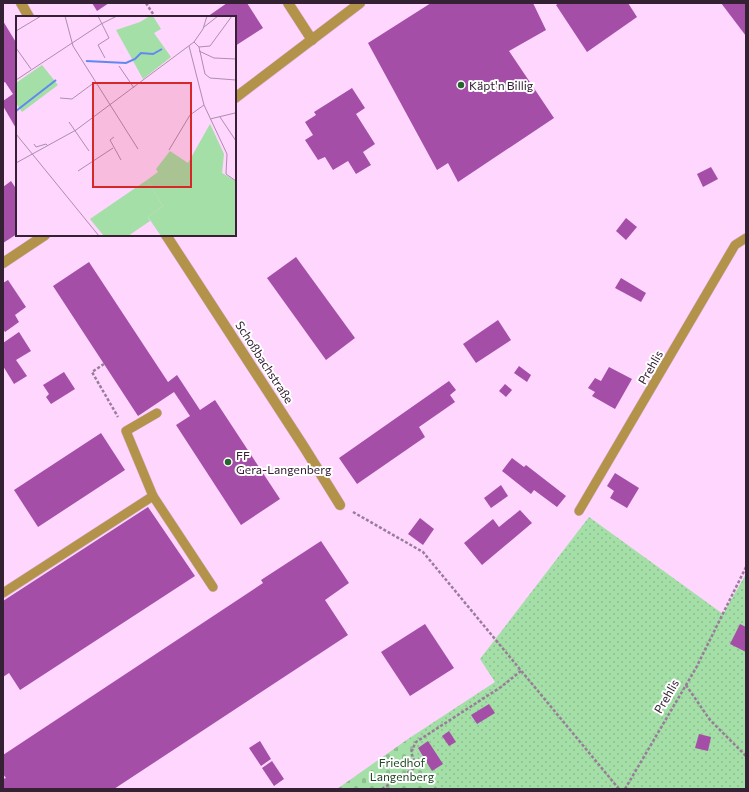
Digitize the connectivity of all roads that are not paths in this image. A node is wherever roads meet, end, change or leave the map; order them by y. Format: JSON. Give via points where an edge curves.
{"nodes":[{"id":1,"x":21,"y":3,"type":"edge"},
{"id":2,"x":288,"y":3,"type":"edge"},
{"id":3,"x":360,"y":3,"type":"edge"},
{"id":4,"x":29,"y":16,"type":"edge"},
{"id":5,"x":312,"y":40,"type":"junction"},
{"id":6,"x":236,"y":97,"type":"edge"},
{"id":7,"x":44,"y":236,"type":"edge"},
{"id":8,"x":167,"y":236,"type":"edge"},
{"id":9,"x":746,"y":238,"type":"edge"},
{"id":10,"x":3,"y":263,"type":"edge"},
{"id":11,"x":157,"y":413,"type":"dead end"},
{"id":12,"x":153,"y":496,"type":"junction"},
{"id":13,"x":340,"y":505,"type":"road end"},
{"id":14,"x":579,"y":511,"type":"dead end"},
{"id":15,"x":213,"y":587,"type":"dead end"},
{"id":16,"x":3,"y":593,"type":"edge"}],
"edges":[{"from":1,"to":4,"type":"street"},
{"from":2,"to":5,"type":"street"},
{"from":3,"to":5,"type":"street"},
{"from":5,"to":6,"type":"street"},
{"from":7,"to":10,"type":"street"},
{"from":8,"to":13,"type":"street","name":"Schoßbachstraße"},
{"from":9,"to":14,"type":"lane","name":"Prehlis","via":[[735,245]]},
{"from":11,"to":12,"type":"lane","via":[[126,431]]},
{"from":12,"to":15,"type":"lane"},
{"from":12,"to":16,"type":"lane"}]}
